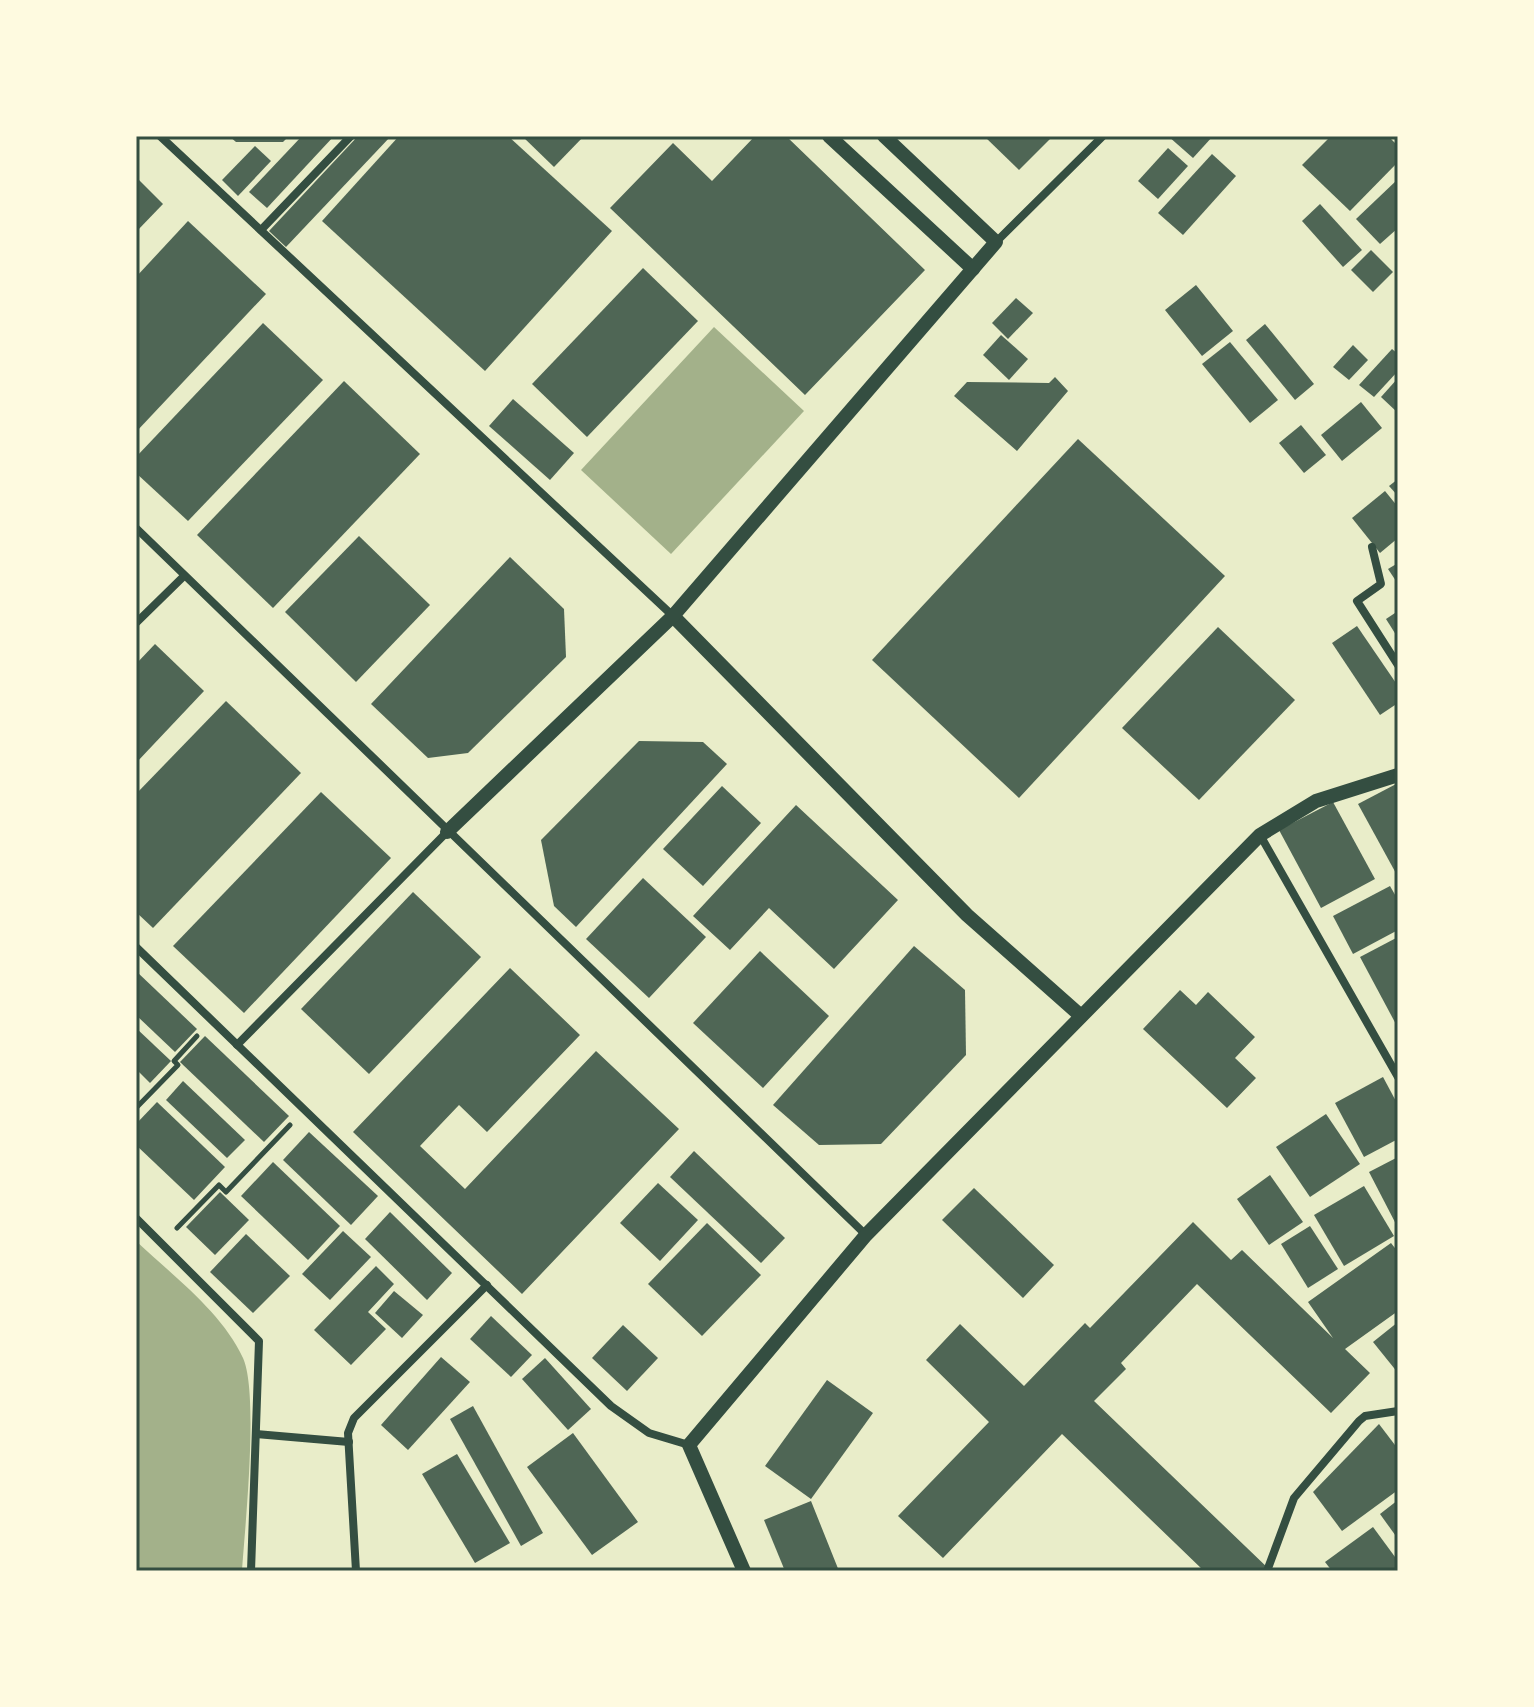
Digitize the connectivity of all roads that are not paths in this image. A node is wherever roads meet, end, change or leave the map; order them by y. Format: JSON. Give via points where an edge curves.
{"nodes":[{"id":1,"x":160,"y":136,"type":"edge"},
{"id":2,"x":351,"y":136,"type":"edge"},
{"id":3,"x":829,"y":136,"type":"edge"},
{"id":4,"x":884,"y":136,"type":"edge"},
{"id":5,"x":1103,"y":136,"type":"edge"},
{"id":6,"x":261,"y":230,"type":"junction"},
{"id":7,"x":996,"y":242,"type":"junction"},
{"id":8,"x":973,"y":269,"type":"junction"},
{"id":9,"x":136,"y":528,"type":"edge"},
{"id":10,"x":1372,"y":547,"type":"dead end"},
{"id":11,"x":184,"y":576,"type":"junction"},
{"id":12,"x":673,"y":616,"type":"junction"},
{"id":13,"x":136,"y":623,"type":"edge"},
{"id":14,"x":1398,"y":665,"type":"edge"},
{"id":15,"x":1398,"y":775,"type":"edge"},
{"id":16,"x":447,"y":832,"type":"junction"},
{"id":17,"x":1260,"y":835,"type":"junction"},
{"id":18,"x":136,"y":947,"type":"edge"},
{"id":19,"x":1081,"y":1016,"type":"junction"},
{"id":20,"x":237,"y":1045,"type":"junction"},
{"id":21,"x":1398,"y":1077,"type":"edge"},
{"id":22,"x":136,"y":1218,"type":"edge"},
{"id":23,"x":866,"y":1235,"type":"junction"},
{"id":24,"x":487,"y":1285,"type":"junction"},
{"id":25,"x":1398,"y":1411,"type":"edge"},
{"id":26,"x":256,"y":1434,"type":"junction"},
{"id":27,"x":349,"y":1442,"type":"junction"},
{"id":28,"x":689,"y":1445,"type":"junction"},
{"id":29,"x":251,"y":1571,"type":"edge"},
{"id":30,"x":356,"y":1571,"type":"edge"},
{"id":31,"x":744,"y":1571,"type":"edge"},
{"id":32,"x":1267,"y":1571,"type":"edge"}],
"edges":[{"from":1,"to":6,"type":"street"},
{"from":2,"to":6,"type":"street"},
{"from":3,"to":8,"type":"street"},
{"from":4,"to":7,"type":"street"},
{"from":5,"to":7,"type":"street"},
{"from":6,"to":12,"type":"street"},
{"from":7,"to":8,"type":"street"},
{"from":8,"to":12,"type":"street"},
{"from":9,"to":11,"type":"street"},
{"from":10,"to":14,"type":"street","via":[[1381,584],[1357,601]]},
{"from":11,"to":13,"type":"street"},
{"from":11,"to":16,"type":"street"},
{"from":12,"to":16,"type":"street"},
{"from":12,"to":19,"type":"street","via":[[967,915]]},
{"from":15,"to":17,"type":"street","via":[[1316,801]]},
{"from":16,"to":20,"type":"street"},
{"from":16,"to":23,"type":"street"},
{"from":17,"to":19,"type":"street"},
{"from":17,"to":21,"type":"street"},
{"from":18,"to":20,"type":"street"},
{"from":19,"to":23,"type":"street"},
{"from":20,"to":24,"type":"street"},
{"from":22,"to":26,"type":"street","via":[[259,1341]]},
{"from":23,"to":28,"type":"street"},
{"from":24,"to":27,"type":"street","via":[[354,1418]]},
{"from":24,"to":28,"type":"street","via":[[611,1406],[649,1433]]},
{"from":25,"to":32,"type":"street","via":[[1359,1421],[1294,1498]]},
{"from":26,"to":27,"type":"street"},
{"from":26,"to":29,"type":"street"},
{"from":27,"to":30,"type":"street"},
{"from":28,"to":31,"type":"street"}]}
